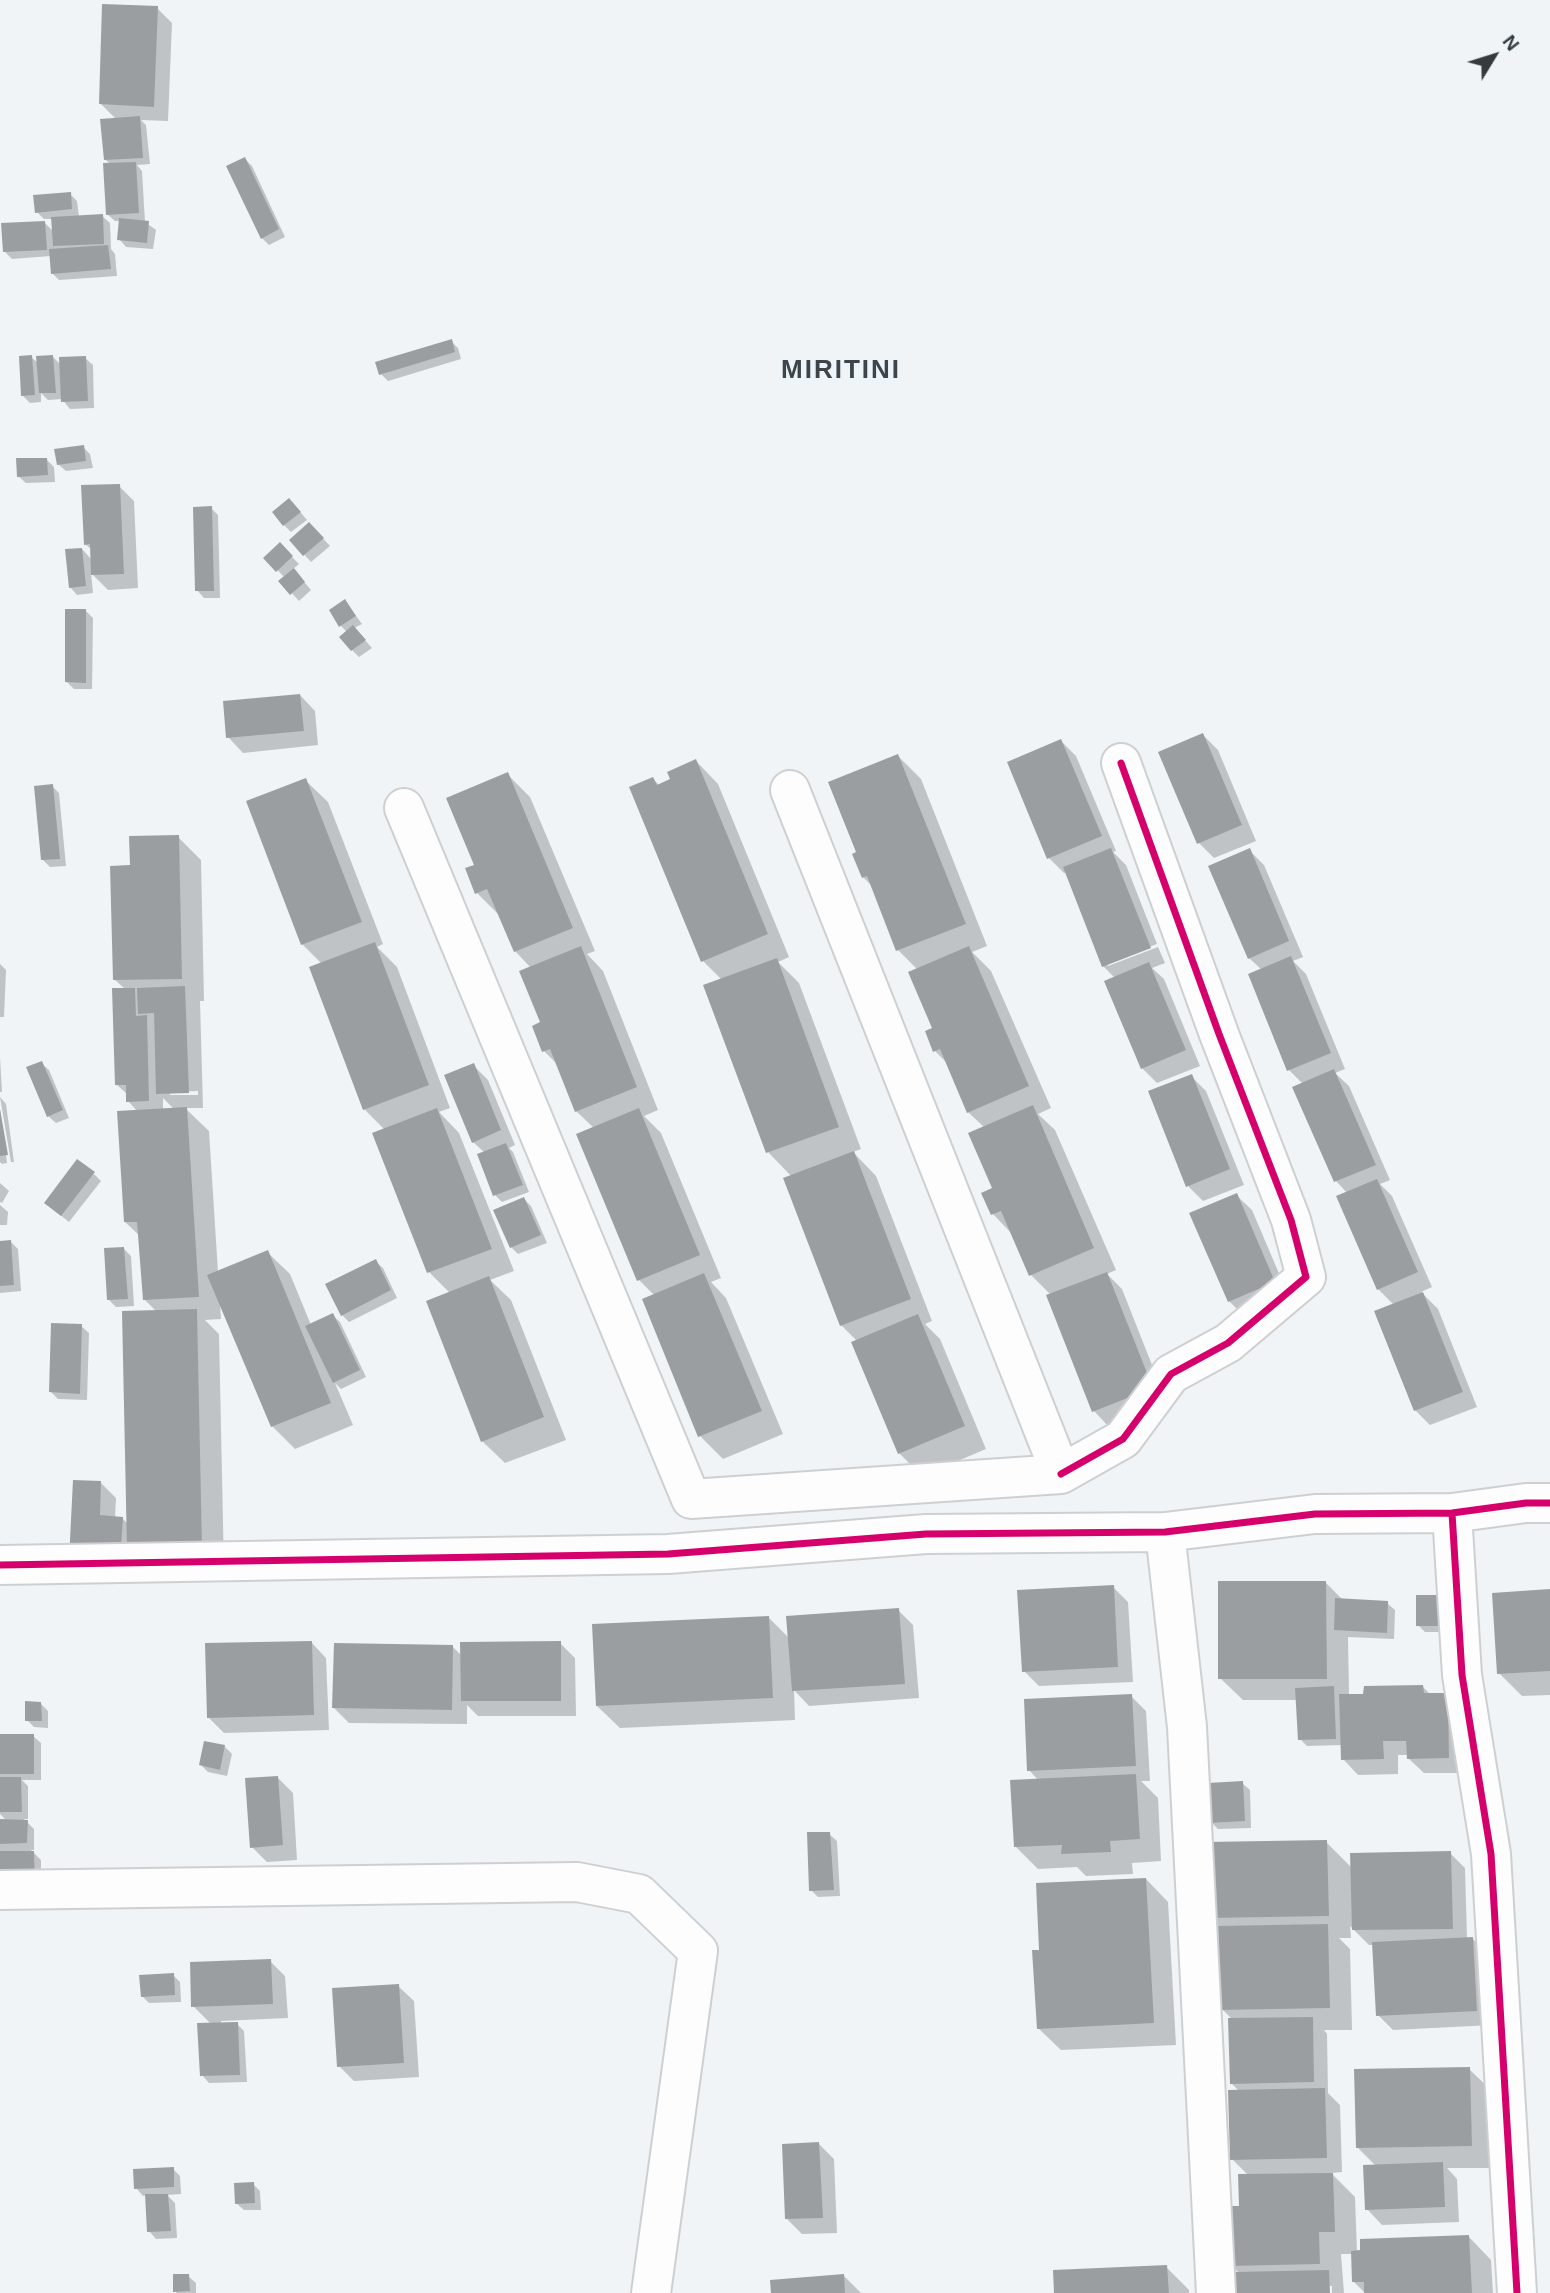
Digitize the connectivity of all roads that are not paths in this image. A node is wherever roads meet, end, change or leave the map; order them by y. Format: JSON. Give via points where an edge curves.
{"nodes":[{"id":1,"x":1121,"y":763,"type":"dead end"},
{"id":2,"x":790,"y":790,"type":"dead end"},
{"id":3,"x":404,"y":808,"type":"dead end"},
{"id":4,"x":1061,"y":1474,"type":"junction"},
{"id":5,"x":929,"y":1483,"type":"junction"},
{"id":6,"x":1550,"y":1503,"type":"edge"},
{"id":7,"x":1452,"y":1513,"type":"junction"},
{"id":8,"x":1164,"y":1532,"type":"junction"},
{"id":9,"x":926,"y":1534,"type":"junction"},
{"id":10,"x":0,"y":1565,"type":"edge"},
{"id":11,"x":0,"y":1890,"type":"edge"},
{"id":12,"x":652,"y":2293,"type":"edge"},
{"id":13,"x":1216,"y":2293,"type":"edge"},
{"id":14,"x":1517,"y":2293,"type":"edge"}],
"edges":[{"from":1,"to":4,"type":"street","via":[[1292,1220],[1306,1276],[1228,1343],[1171,1374],[1123,1439]]},
{"from":2,"to":4,"type":"street"},
{"from":3,"to":5,"type":"street","via":[[691,1499]]},
{"from":4,"to":5,"type":"street"},
{"from":5,"to":9,"type":"street"},
{"from":6,"to":7,"type":"street"},
{"from":7,"to":8,"type":"street","via":[[1315,1514]]},
{"from":7,"to":14,"type":"street","via":[[1462,1675],[1491,1854]]},
{"from":8,"to":9,"type":"street"},
{"from":8,"to":13,"type":"street","via":[[1187,1727]]},
{"from":9,"to":10,"type":"street","via":[[668,1554]]},
{"from":11,"to":12,"type":"street","via":[[577,1882],[639,1894],[698,1951]]}]}
